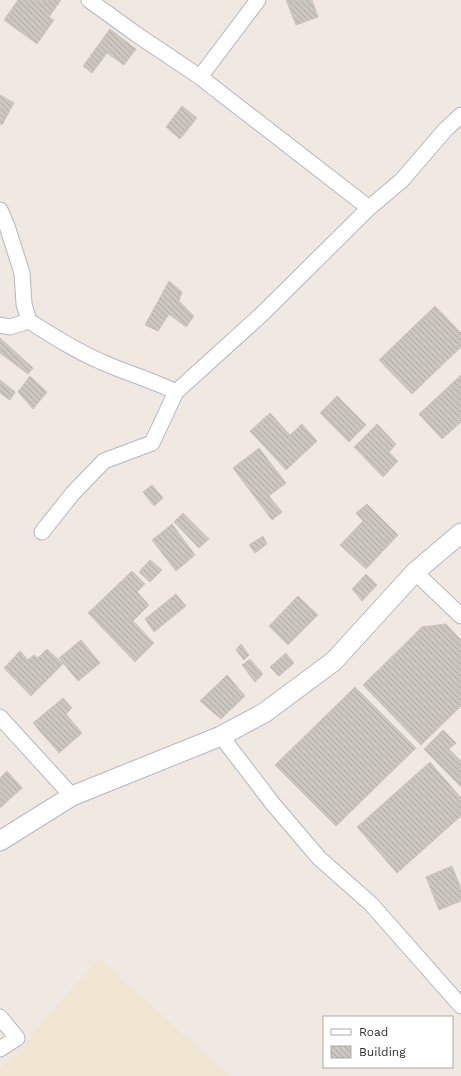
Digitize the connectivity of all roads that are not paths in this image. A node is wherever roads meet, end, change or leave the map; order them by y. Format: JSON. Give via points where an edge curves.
{"nodes":[{"id":1,"x":89,"y":0,"type":"edge"},
{"id":2,"x":258,"y":0,"type":"edge"},
{"id":3,"x":200,"y":77,"type":"junction"},
{"id":4,"x":461,"y":115,"type":"edge"},
{"id":5,"x":368,"y":208,"type":"junction"},
{"id":6,"x":0,"y":210,"type":"edge"},
{"id":7,"x":29,"y":322,"type":"junction"},
{"id":8,"x":0,"y":325,"type":"edge"},
{"id":9,"x":176,"y":392,"type":"junction"},
{"id":10,"x":42,"y":532,"type":"dead end"},
{"id":11,"x":461,"y":533,"type":"edge"},
{"id":12,"x":415,"y":572,"type":"junction"},
{"id":13,"x":461,"y":616,"type":"edge"},
{"id":14,"x":0,"y":717,"type":"edge"},
{"id":15,"x":221,"y":736,"type":"junction"},
{"id":16,"x":72,"y":796,"type":"junction"},
{"id":17,"x":0,"y":841,"type":"edge"},
{"id":18,"x":461,"y":1006,"type":"edge"},
{"id":19,"x":0,"y":1017,"type":"edge"},
{"id":20,"x":0,"y":1049,"type":"edge"}],
"edges":[{"from":1,"to":3,"type":"street"},
{"from":2,"to":3,"type":"street"},
{"from":3,"to":5,"type":"street"},
{"from":4,"to":5,"type":"street","via":[[402,180]]},
{"from":5,"to":9,"type":"street","via":[[262,314]]},
{"from":6,"to":7,"type":"street","via":[[22,274],[24,304]]},
{"from":7,"to":8,"type":"street","via":[[10,327]]},
{"from":7,"to":9,"type":"street","via":[[63,343],[102,362]]},
{"from":9,"to":10,"type":"street","via":[[152,443],[104,461],[73,493]]},
{"from":11,"to":12,"type":"street"},
{"from":12,"to":13,"type":"street"},
{"from":12,"to":15,"type":"street","via":[[334,661],[264,713]]},
{"from":14,"to":16,"type":"street"},
{"from":15,"to":16,"type":"street"},
{"from":15,"to":18,"type":"street","via":[[318,858],[371,904]]},
{"from":16,"to":17,"type":"street"},
{"from":19,"to":20,"type":"street","via":[[17,1038]]}]}
